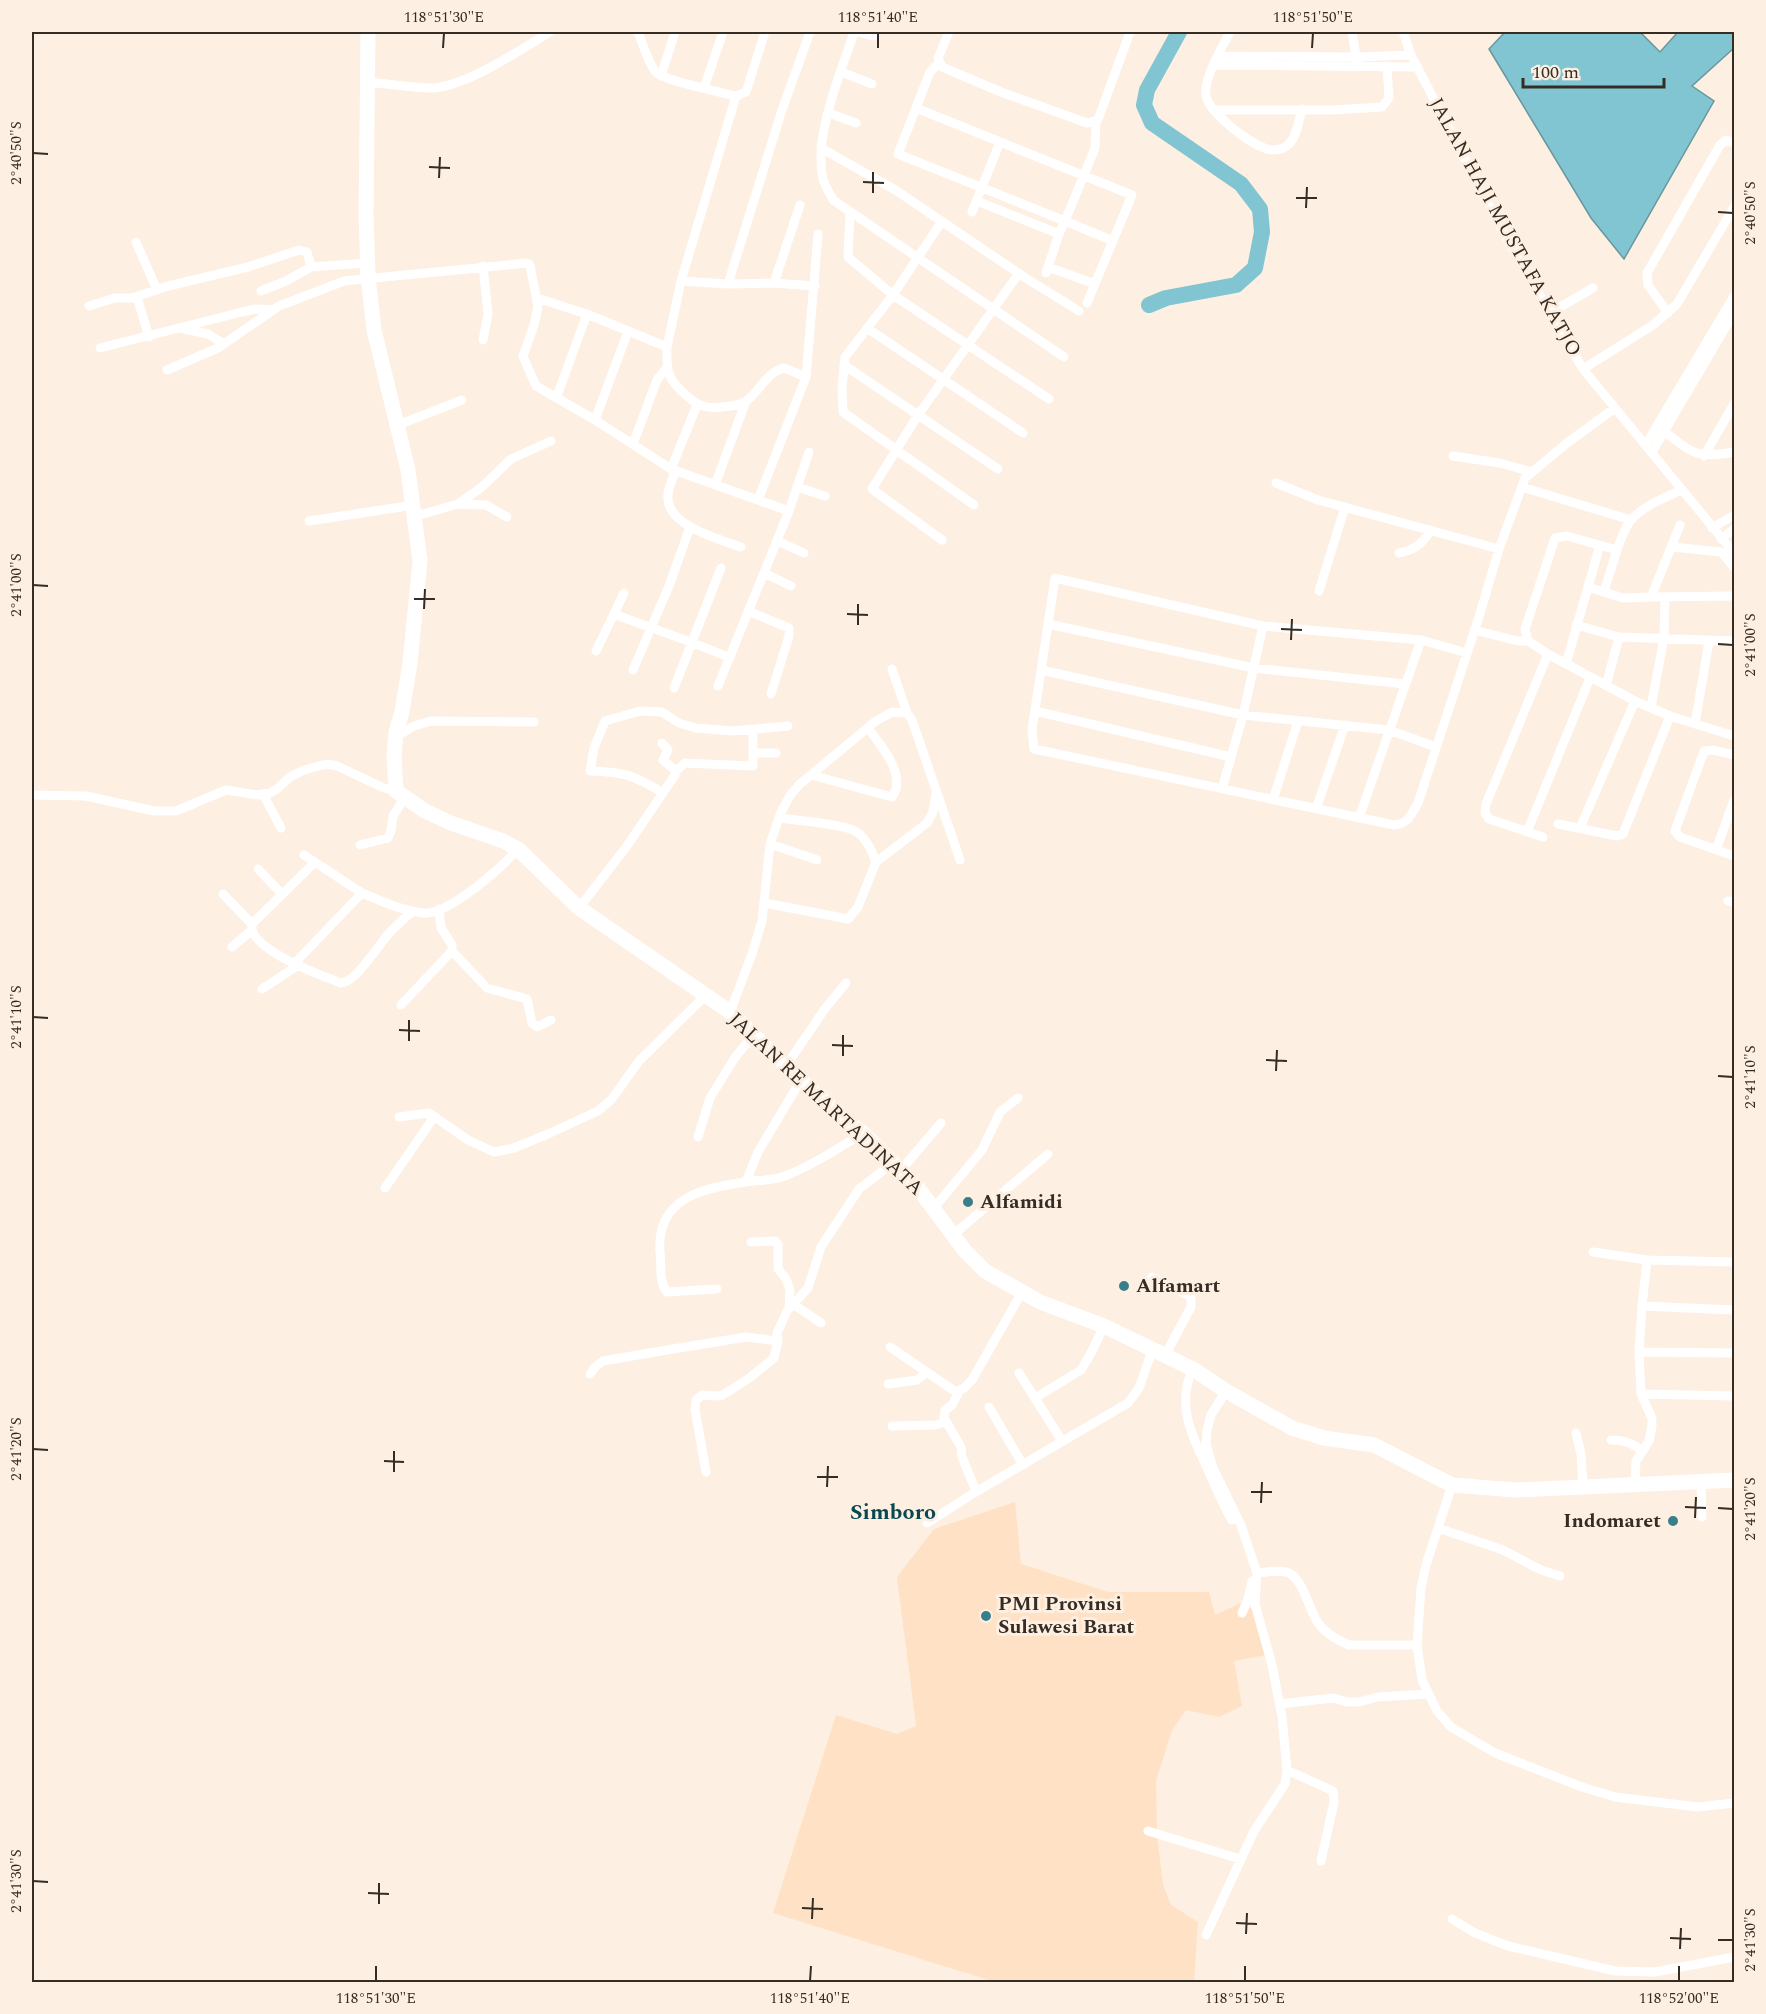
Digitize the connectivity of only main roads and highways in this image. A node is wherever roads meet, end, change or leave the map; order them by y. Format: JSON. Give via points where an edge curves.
{"nodes":[{"id":1,"x":368,"y":32,"type":"edge"},
{"id":2,"x":1734,"y":1480,"type":"edge"}],
"edges":[{"from":1,"to":2,"type":"highway","name":"JALAN RE MARTADINATA","via":[[368,270],[374,330],[398,425],[419,546],[410,663],[394,756],[400,794],[425,811],[518,849],[579,908],[730,1012],[897,1166],[985,1271],[1040,1302],[1104,1326],[1193,1369],[1292,1428],[1374,1445],[1452,1485],[1516,1490]]}]}
